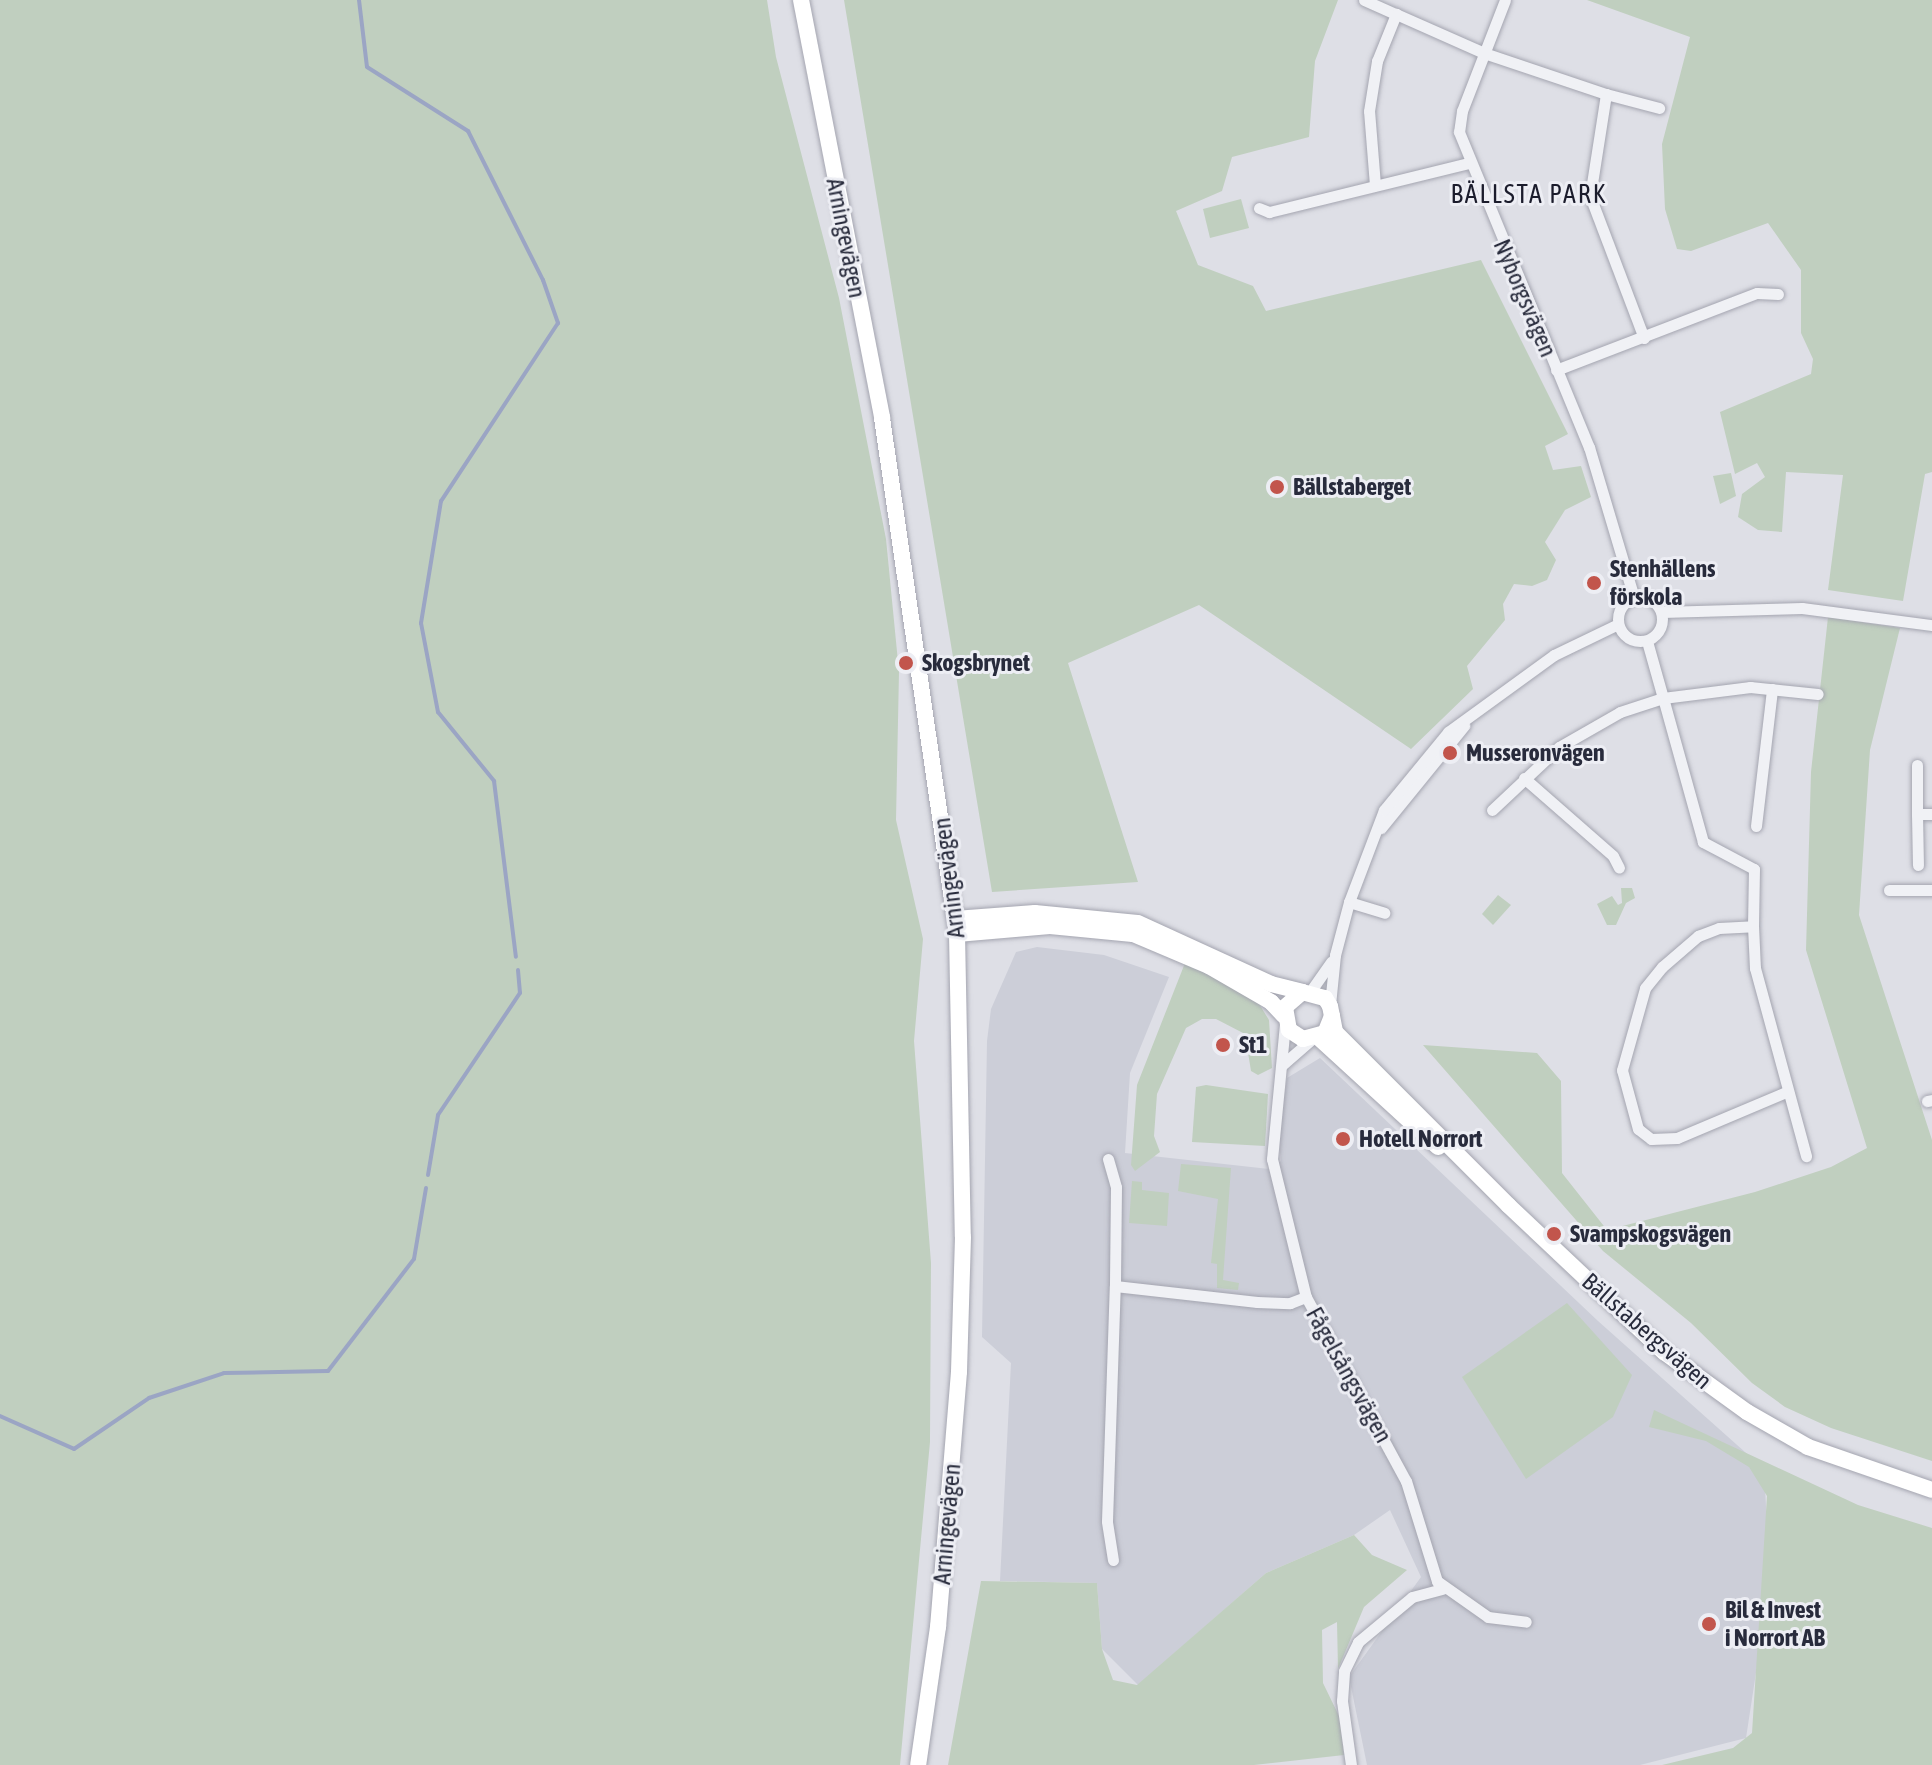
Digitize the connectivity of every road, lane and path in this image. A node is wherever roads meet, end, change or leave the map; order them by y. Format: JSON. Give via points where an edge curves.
{"nodes":[{"id":1,"x":801,"y":0,"type":"edge"},
{"id":2,"x":1364,"y":0,"type":"edge"},
{"id":3,"x":1505,"y":0,"type":"edge"},
{"id":4,"x":1396,"y":14,"type":"junction"},
{"id":5,"x":1484,"y":53,"type":"junction"},
{"id":6,"x":1606,"y":94,"type":"junction"},
{"id":7,"x":1659,"y":108,"type":"dead end"},
{"id":8,"x":1468,"y":163,"type":"junction"},
{"id":9,"x":1375,"y":185,"type":"junction"},
{"id":10,"x":1259,"y":208,"type":"dead end"},
{"id":11,"x":1778,"y":294,"type":"dead end"},
{"id":12,"x":1644,"y":338,"type":"junction"},
{"id":13,"x":1556,"y":370,"type":"junction"},
{"id":14,"x":1634,"y":598,"type":"junction"},
{"id":15,"x":1662,"y":612,"type":"junction"},
{"id":16,"x":1618,"y":624,"type":"junction"},
{"id":17,"x":1932,"y":625,"type":"edge"},
{"id":18,"x":1647,"y":641,"type":"junction"},
{"id":19,"x":1772,"y":689,"type":"junction"},
{"id":20,"x":1818,"y":694,"type":"dead end"},
{"id":21,"x":1663,"y":698,"type":"junction"},
{"id":22,"x":1917,"y":765,"type":"dead end"},
{"id":23,"x":1524,"y":778,"type":"junction"},
{"id":24,"x":1492,"y":810,"type":"dead end"},
{"id":25,"x":1917,"y":814,"type":"junction"},
{"id":26,"x":1932,"y":814,"type":"edge"},
{"id":27,"x":1756,"y":826,"type":"dead end"},
{"id":28,"x":1918,"y":865,"type":"dead end"},
{"id":29,"x":1619,"y":868,"type":"dead end"},
{"id":30,"x":1889,"y":890,"type":"dead end"},
{"id":31,"x":1932,"y":890,"type":"edge"},
{"id":32,"x":1349,"y":902,"type":"junction"},
{"id":33,"x":1384,"y":913,"type":"dead end"},
{"id":34,"x":956,"y":926,"type":"junction"},
{"id":35,"x":1753,"y":926,"type":"junction"},
{"id":36,"x":1335,"y":955,"type":"junction"},
{"id":37,"x":1212,"y":960,"type":"junction"},
{"id":38,"x":1306,"y":992,"type":"junction"},
{"id":39,"x":1331,"y":1011,"type":"junction"},
{"id":40,"x":1285,"y":1020,"type":"junction"},
{"id":41,"x":1314,"y":1038,"type":"junction"},
{"id":42,"x":1282,"y":1065,"type":"junction"},
{"id":43,"x":1786,"y":1092,"type":"junction"},
{"id":44,"x":1806,"y":1156,"type":"dead end"},
{"id":45,"x":1108,"y":1159,"type":"dead end"},
{"id":46,"x":1509,"y":1206,"type":"junction"},
{"id":47,"x":1115,"y":1286,"type":"junction"},
{"id":48,"x":1306,"y":1297,"type":"junction"},
{"id":49,"x":1932,"y":1490,"type":"edge"},
{"id":50,"x":1113,"y":1560,"type":"dead end"},
{"id":51,"x":1442,"y":1589,"type":"junction"},
{"id":52,"x":1526,"y":1622,"type":"dead end"},
{"id":53,"x":918,"y":1765,"type":"edge"},
{"id":54,"x":1351,"y":1765,"type":"edge"}],
"edges":[{"from":1,"to":34,"type":"main road","name":"Arningevägen","via":[[882,418]]},
{"from":2,"to":4,"type":"street"},
{"from":3,"to":5,"type":"street","name":"Nyborgsvägen"},
{"from":4,"to":5,"type":"street"},
{"from":4,"to":9,"type":"street","via":[[1377,61],[1369,111]]},
{"from":5,"to":6,"type":"street"},
{"from":5,"to":8,"type":"street","name":"Nyborgsvägen","via":[[1460,122]]},
{"from":6,"to":7,"type":"street"},
{"from":6,"to":12,"type":"street","via":[[1590,196]]},
{"from":8,"to":9,"type":"street"},
{"from":8,"to":13,"type":"street","name":"Nyborgsvägen"},
{"from":9,"to":10,"type":"street","via":[[1269,212]]},
{"from":11,"to":12,"type":"street","via":[[1757,293]]},
{"from":12,"to":13,"type":"street"},
{"from":13,"to":14,"type":"street","name":"Nyborgsvägen","via":[[1599,474]]},
{"from":14,"to":15,"type":"street","via":[[1651,599]]},
{"from":14,"to":16,"type":"street","via":[[1621,607]]},
{"from":15,"to":17,"type":"street","via":[[1802,608]]},
{"from":15,"to":18,"type":"street","via":[[1660,630]]},
{"from":16,"to":18,"type":"street","via":[[1628,638]]},
{"from":16,"to":32,"type":"street","via":[[1554,655],[1448,732],[1384,810]]},
{"from":18,"to":21,"type":"street"},
{"from":19,"to":20,"type":"street"},
{"from":19,"to":21,"type":"street"},
{"from":19,"to":27,"type":"street"},
{"from":21,"to":23,"type":"street","via":[[1589,729]]},
{"from":21,"to":35,"type":"street","via":[[1703,842],[1754,869]]},
{"from":22,"to":25,"type":"street"},
{"from":23,"to":24,"type":"street"},
{"from":23,"to":29,"type":"street","via":[[1613,856]]},
{"from":25,"to":26,"type":"street"},
{"from":25,"to":28,"type":"street"},
{"from":30,"to":31,"type":"street"},
{"from":32,"to":33,"type":"street"},
{"from":32,"to":36,"type":"street"},
{"from":34,"to":37,"type":"main road","via":[[1094,927],[1170,941]]},
{"from":34,"to":53,"type":"main road","name":"Arningevägen","via":[[963,1237],[959,1372],[938,1627]]},
{"from":35,"to":43,"type":"street","via":[[1755,968]]},
{"from":35,"to":43,"type":"street","via":[[1719,928],[1698,936],[1662,967],[1645,988],[1622,1070],[1638,1129],[1651,1139],[1677,1138]]},
{"from":36,"to":38,"type":"street"},
{"from":36,"to":39,"type":"street"},
{"from":37,"to":38,"type":"main road"},
{"from":37,"to":40,"type":"main road","via":[[1271,1002]]},
{"from":38,"to":39,"type":"main road"},
{"from":38,"to":40,"type":"main road","via":[[1289,1000]]},
{"from":39,"to":41,"type":"main road"},
{"from":39,"to":46,"type":"main road","name":"Bällstabergsvägen","via":[[1335,1032]]},
{"from":40,"to":41,"type":"main road","via":[[1295,1036]]},
{"from":40,"to":42,"type":"street","name":"Fågelsångsvägen"},
{"from":41,"to":42,"type":"street"},
{"from":41,"to":46,"type":"main road","name":"Bällstabergsvägen"},
{"from":42,"to":48,"type":"street","name":"Fågelsångsvägen","via":[[1272,1159]]},
{"from":43,"to":44,"type":"street"},
{"from":45,"to":47,"type":"street","via":[[1116,1187]]},
{"from":46,"to":49,"type":"main road","name":"Bällstabergsvägen","via":[[1690,1372],[1808,1447]]},
{"from":47,"to":48,"type":"street","via":[[1257,1302],[1290,1303]]},
{"from":47,"to":50,"type":"street","via":[[1107,1521]]},
{"from":48,"to":51,"type":"street","name":"Fågelsångsvägen","via":[[1406,1481]]},
{"from":51,"to":52,"type":"street","via":[[1488,1617]]},
{"from":51,"to":54,"type":"street","via":[[1412,1597],[1358,1642],[1344,1671],[1342,1701]]}]}
